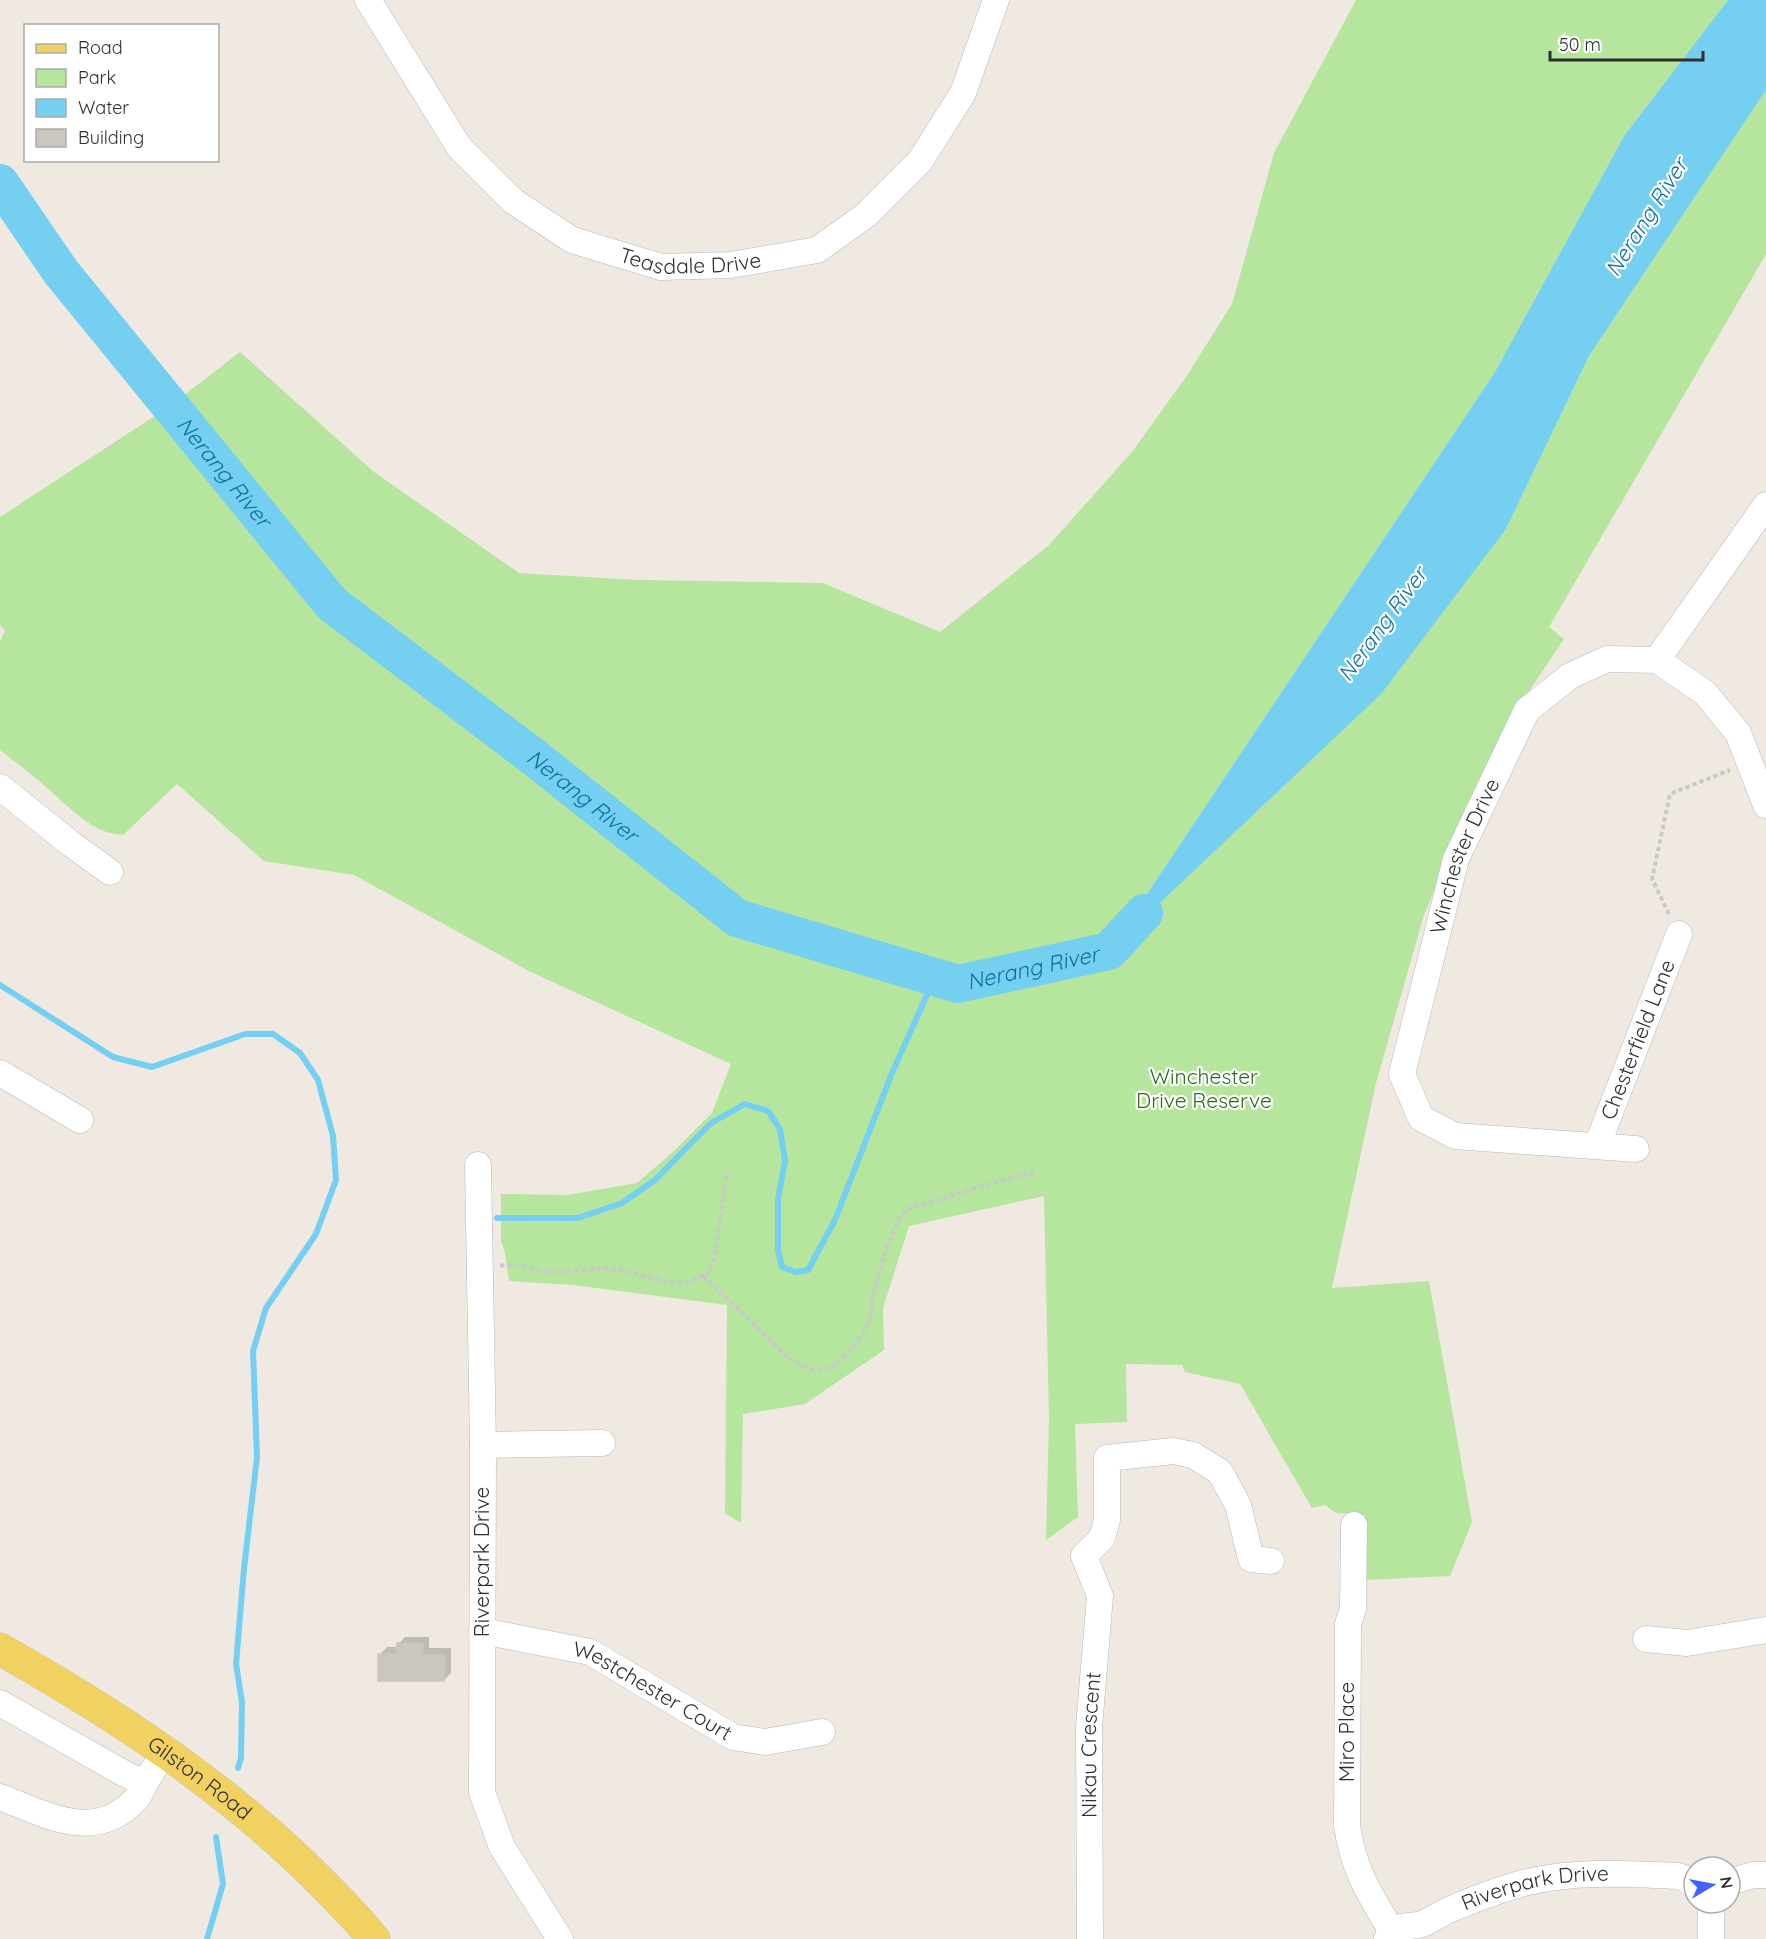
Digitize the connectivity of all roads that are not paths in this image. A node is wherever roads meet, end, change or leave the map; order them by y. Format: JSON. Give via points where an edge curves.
{"nodes":[{"id":1,"x":368,"y":0,"type":"edge"},
{"id":2,"x":996,"y":0,"type":"edge"},
{"id":3,"x":1766,"y":506,"type":"edge"},
{"id":4,"x":1657,"y":660,"type":"junction"},
{"id":5,"x":0,"y":787,"type":"edge"},
{"id":6,"x":1766,"y":806,"type":"edge"},
{"id":7,"x":110,"y":872,"type":"dead end"},
{"id":8,"x":1678,"y":934,"type":"road end"},
{"id":9,"x":0,"y":1073,"type":"edge"},
{"id":10,"x":80,"y":1120,"type":"dead end"},
{"id":11,"x":1597,"y":1146,"type":"junction"},
{"id":12,"x":1636,"y":1149,"type":"dead end"},
{"id":13,"x":478,"y":1165,"type":"dead end"},
{"id":14,"x":602,"y":1443,"type":"dead end"},
{"id":15,"x":483,"y":1445,"type":"junction"},
{"id":16,"x":1353,"y":1525,"type":"dead end"},
{"id":17,"x":1271,"y":1561,"type":"dead end"},
{"id":18,"x":1766,"y":1630,"type":"edge"},
{"id":19,"x":482,"y":1631,"type":"junction"},
{"id":20,"x":1646,"y":1639,"type":"dead end"},
{"id":21,"x":0,"y":1649,"type":"edge"},
{"id":22,"x":0,"y":1703,"type":"edge"},
{"id":23,"x":822,"y":1732,"type":"dead end"},
{"id":24,"x":165,"y":1752,"type":"junction"},
{"id":25,"x":145,"y":1783,"type":"junction"},
{"id":26,"x":0,"y":1797,"type":"edge"},
{"id":27,"x":1766,"y":1875,"type":"edge"},
{"id":28,"x":1682,"y":1878,"type":"edge"},
{"id":29,"x":1742,"y":1878,"type":"edge"},
{"id":30,"x":1711,"y":1915,"type":"edge"},
{"id":31,"x":1389,"y":1934,"type":"edge"},
{"id":32,"x":374,"y":1939,"type":"edge"},
{"id":33,"x":560,"y":1939,"type":"edge"},
{"id":34,"x":1090,"y":1939,"type":"edge"},
{"id":35,"x":1711,"y":1939,"type":"edge"}],
"edges":[{"from":1,"to":2,"type":"street","name":"Teasdale Drive","via":[[459,147],[513,201],[572,240],[661,267],[731,265],[818,250],[866,215],[920,161],[963,93]]},
{"from":3,"to":4,"type":"street"},
{"from":4,"to":6,"type":"street","via":[[1705,693],[1738,733]]},
{"from":4,"to":11,"type":"street","name":"Winchester Drive","via":[[1607,659],[1570,675],[1527,710],[1456,859],[1402,1074],[1421,1118],[1455,1136]]},
{"from":5,"to":7,"type":"street"},
{"from":8,"to":11,"type":"street","name":"Chesterfield Lane"},
{"from":9,"to":10,"type":"street"},
{"from":11,"to":12,"type":"street","name":"Winchester Drive"},
{"from":13,"to":15,"type":"street","name":"Riverpark Drive"},
{"from":14,"to":15,"type":"street"},
{"from":15,"to":19,"type":"street","name":"Riverpark Drive"},
{"from":16,"to":31,"type":"street","name":"Miro Place","via":[[1353,1609],[1348,1624],[1347,1825],[1355,1864]]},
{"from":17,"to":34,"type":"street","name":"Nikau Crescent","via":[[1251,1559],[1238,1505],[1220,1472],[1193,1455],[1173,1451],[1107,1458],[1107,1520],[1102,1538],[1084,1556],[1100,1596],[1089,1728]]},
{"from":18,"to":20,"type":"street","via":[[1687,1643]]},
{"from":19,"to":23,"type":"street","name":"Westchester Court","via":[[590,1652],[733,1737],[765,1742]]},
{"from":19,"to":33,"type":"street","name":"Riverpark Drive","via":[[482,1792],[502,1847]]},
{"from":21,"to":24,"type":"main road","name":"Gilston Road","via":[[89,1701]]},
{"from":22,"to":25,"type":"street"},
{"from":24,"to":25,"type":"street"},
{"from":24,"to":32,"type":"main road","name":"Gilston Road","via":[[259,1824]]},
{"from":25,"to":26,"type":"street","via":[[129,1806],[99,1821],[61,1821]]},
{"from":27,"to":29,"type":"street"},
{"from":28,"to":31,"type":"street","name":"Riverpark Drive","via":[[1604,1875],[1543,1879],[1512,1887],[1415,1926],[1399,1926]]},
{"from":30,"to":35,"type":"street"}]}
